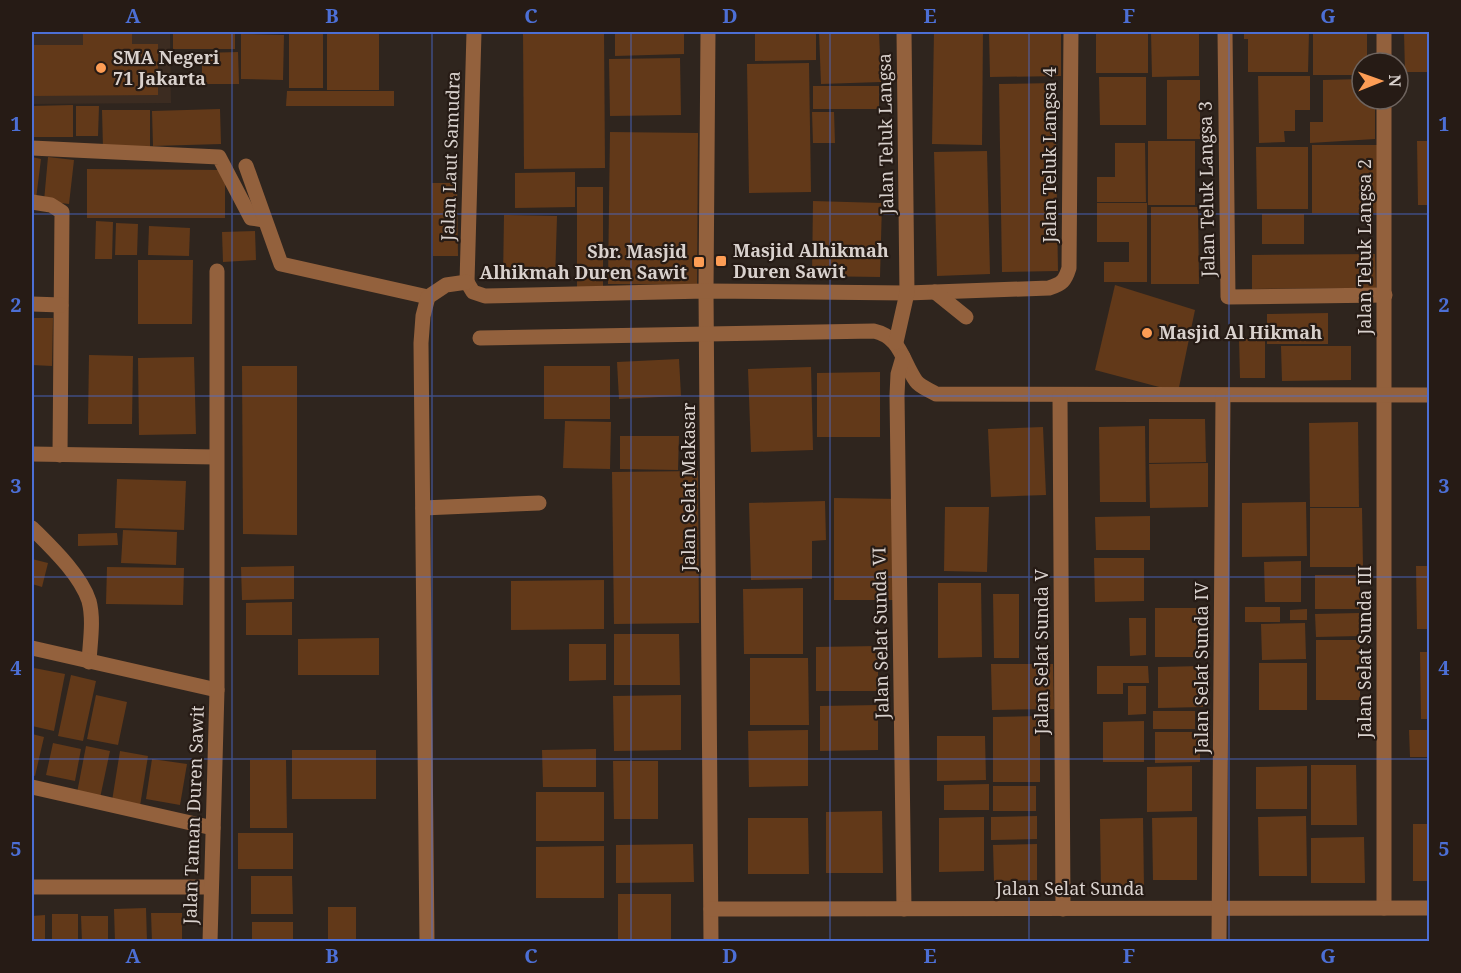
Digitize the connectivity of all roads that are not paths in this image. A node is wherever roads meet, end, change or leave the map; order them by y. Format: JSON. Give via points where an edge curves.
{"nodes":[{"id":1,"x":474,"y":32,"type":"edge"},
{"id":2,"x":708,"y":32,"type":"edge"},
{"id":3,"x":904,"y":32,"type":"edge"},
{"id":4,"x":1071,"y":32,"type":"edge"},
{"id":5,"x":1225,"y":32,"type":"edge"},
{"id":6,"x":1384,"y":32,"type":"edge"},
{"id":7,"x":1384,"y":51,"type":"edge"},
{"id":8,"x":1384,"y":111,"type":"edge"},
{"id":9,"x":32,"y":148,"type":"edge"},
{"id":10,"x":246,"y":166,"type":"dead end"},
{"id":11,"x":32,"y":202,"type":"edge"},
{"id":12,"x":264,"y":220,"type":"junction"},
{"id":13,"x":217,"y":271,"type":"dead end"},
{"id":14,"x":467,"y":282,"type":"junction"},
{"id":15,"x":706,"y":291,"type":"junction"},
{"id":16,"x":935,"y":292,"type":"junction"},
{"id":17,"x":907,"y":293,"type":"junction"},
{"id":18,"x":1385,"y":295,"type":"junction"},
{"id":19,"x":428,"y":297,"type":"junction"},
{"id":20,"x":32,"y":304,"type":"edge"},
{"id":21,"x":61,"y":305,"type":"junction"},
{"id":22,"x":966,"y":317,"type":"dead end"},
{"id":23,"x":707,"y":332,"type":"junction"},
{"id":24,"x":480,"y":338,"type":"dead end"},
{"id":25,"x":896,"y":342,"type":"junction"},
{"id":26,"x":903,"y":357,"type":"junction"},
{"id":27,"x":1385,"y":395,"type":"junction"},
{"id":28,"x":1430,"y":395,"type":"edge"},
{"id":29,"x":1060,"y":396,"type":"junction"},
{"id":30,"x":1223,"y":396,"type":"junction"},
{"id":31,"x":32,"y":454,"type":"edge"},
{"id":32,"x":60,"y":455,"type":"junction"},
{"id":33,"x":216,"y":457,"type":"junction"},
{"id":34,"x":539,"y":503,"type":"dead end"},
{"id":35,"x":423,"y":508,"type":"junction"},
{"id":36,"x":32,"y":528,"type":"edge"},
{"id":37,"x":32,"y":648,"type":"edge"},
{"id":38,"x":89,"y":662,"type":"junction"},
{"id":39,"x":217,"y":690,"type":"junction"},
{"id":40,"x":32,"y":787,"type":"edge"},
{"id":41,"x":213,"y":828,"type":"junction"},
{"id":42,"x":32,"y":887,"type":"edge"},
{"id":43,"x":211,"y":887,"type":"junction"},
{"id":44,"x":1220,"y":908,"type":"junction"},
{"id":45,"x":1384,"y":908,"type":"junction"},
{"id":46,"x":1430,"y":908,"type":"edge"},
{"id":47,"x":711,"y":909,"type":"junction"},
{"id":48,"x":904,"y":909,"type":"junction"},
{"id":49,"x":1063,"y":909,"type":"junction"},
{"id":50,"x":210,"y":942,"type":"edge"},
{"id":51,"x":427,"y":942,"type":"edge"},
{"id":52,"x":711,"y":942,"type":"edge"},
{"id":53,"x":1219,"y":942,"type":"edge"}],
"edges":[{"from":1,"to":14,"type":"street","name":"Jalan Laut Samudra"},
{"from":2,"to":15,"type":"street","name":"Jalan Selat Makasar"},
{"from":3,"to":17,"type":"street","name":"Jalan Teluk Langsa"},
{"from":4,"to":16,"type":"street","name":"Jalan Teluk Langsa 4","via":[[1066,279],[1049,288]]},
{"from":5,"to":18,"type":"street","name":"Jalan Teluk Langsa 3","via":[[1228,297]]},
{"from":6,"to":7,"type":"street"},
{"from":8,"to":18,"type":"street","name":"Jalan Teluk Langsa 2"},
{"from":9,"to":12,"type":"street","via":[[219,157],[251,218]]},
{"from":10,"to":12,"type":"street"},
{"from":11,"to":21,"type":"street","via":[[51,204],[62,212]]},
{"from":12,"to":19,"type":"street","via":[[278,260],[286,266]]},
{"from":13,"to":33,"type":"street","name":"Jalan Taman Duren Sawit"},
{"from":14,"to":15,"type":"street","via":[[473,292],[485,296]]},
{"from":14,"to":19,"type":"street","via":[[446,285]]},
{"from":15,"to":17,"type":"street"},
{"from":15,"to":23,"type":"street","name":"Jalan Selat Makasar"},
{"from":16,"to":17,"type":"street"},
{"from":16,"to":22,"type":"street"},
{"from":17,"to":25,"type":"street","name":"Jalan Teluk Langsa"},
{"from":18,"to":27,"type":"street","name":"Jalan Teluk Langsa 2"},
{"from":19,"to":35,"type":"street","via":[[421,343]]},
{"from":20,"to":21,"type":"street"},
{"from":21,"to":32,"type":"street"},
{"from":23,"to":24,"type":"street"},
{"from":23,"to":25,"type":"street","via":[[874,331],[887,334]]},
{"from":23,"to":47,"type":"street","name":"Jalan Selat Makasar"},
{"from":25,"to":26,"type":"street"},
{"from":26,"to":29,"type":"street","via":[[917,383],[936,394]]},
{"from":26,"to":48,"type":"street","name":"Jalan Selat Sunda VI","via":[[897,395]]},
{"from":27,"to":28,"type":"street"},
{"from":27,"to":30,"type":"street"},
{"from":27,"to":45,"type":"street","name":"Jalan Selat Sunda III"},
{"from":29,"to":30,"type":"street"},
{"from":29,"to":49,"type":"street","name":"Jalan Selat Sunda V"},
{"from":30,"to":44,"type":"street","name":"Jalan Selat Sunda IV"},
{"from":31,"to":32,"type":"street"},
{"from":32,"to":33,"type":"street"},
{"from":33,"to":39,"type":"street","name":"Jalan Taman Duren Sawit"},
{"from":34,"to":35,"type":"street"},
{"from":35,"to":51,"type":"street"},
{"from":36,"to":38,"type":"street","via":[[83,588],[89,602]]},
{"from":37,"to":38,"type":"street","name":"Jalan Taman Duren Sawit"},
{"from":38,"to":39,"type":"street","name":"Jalan Taman Duren Sawit"},
{"from":39,"to":41,"type":"street","name":"Jalan Taman Duren Sawit"},
{"from":40,"to":41,"type":"street"},
{"from":41,"to":43,"type":"street","name":"Jalan Taman Duren Sawit"},
{"from":42,"to":43,"type":"street"},
{"from":43,"to":50,"type":"street","name":"Jalan Taman Duren Sawit"},
{"from":44,"to":45,"type":"street","name":"Jalan Selat Sunda"},
{"from":44,"to":49,"type":"street","name":"Jalan Selat Sunda"},
{"from":44,"to":53,"type":"street","name":"Jalan Selat Sunda IV"},
{"from":45,"to":46,"type":"street","name":"Jalan Selat Sunda"},
{"from":47,"to":48,"type":"street","name":"Jalan Selat Sunda"},
{"from":47,"to":52,"type":"street","name":"Jalan Selat Makasar"},
{"from":48,"to":49,"type":"street","name":"Jalan Selat Sunda"}]}
